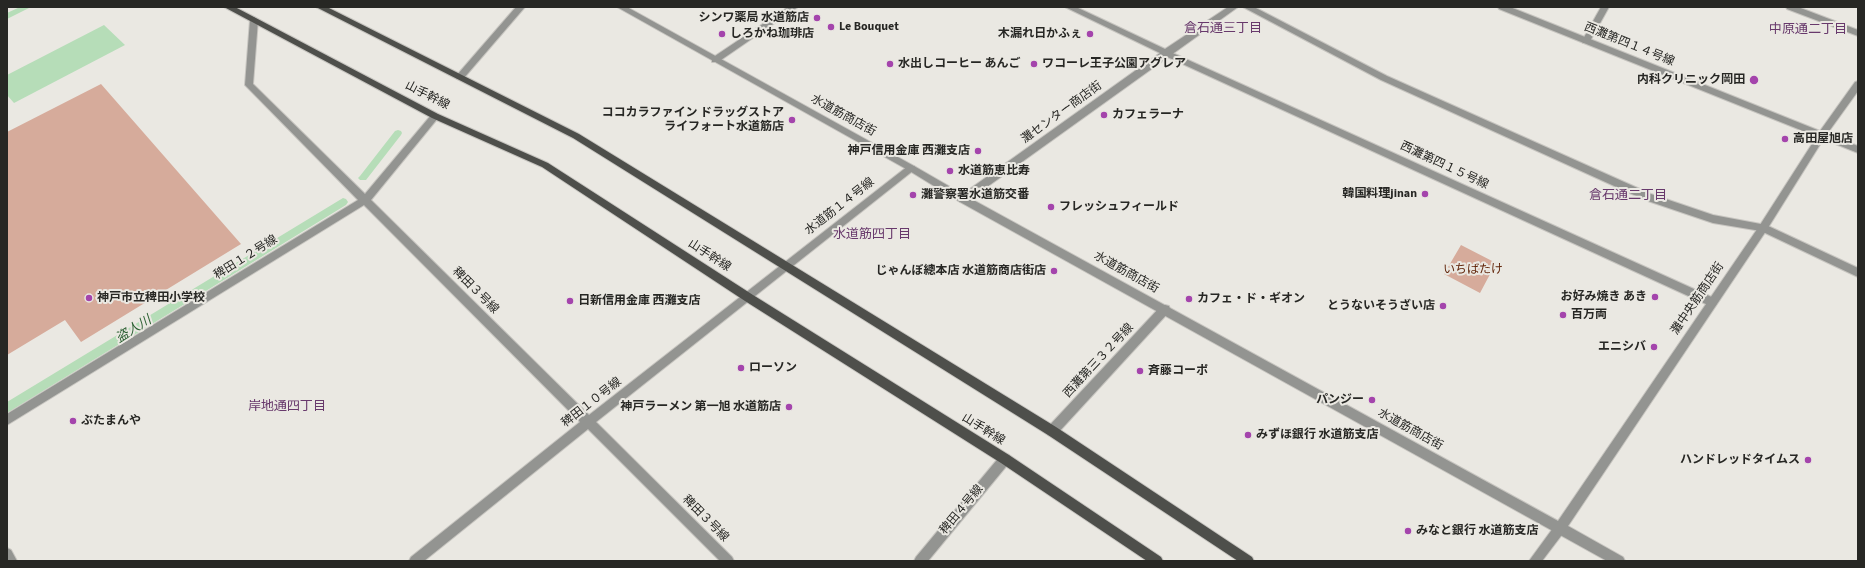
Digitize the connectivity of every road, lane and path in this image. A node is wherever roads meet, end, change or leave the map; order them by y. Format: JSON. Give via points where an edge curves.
{"nodes":[{"id":1,"x":228,"y":7,"type":"edge"},
{"id":2,"x":320,"y":7,"type":"edge"},
{"id":3,"x":521,"y":7,"type":"edge"},
{"id":4,"x":621,"y":7,"type":"edge"},
{"id":5,"x":794,"y":7,"type":"edge"},
{"id":6,"x":1069,"y":7,"type":"edge"},
{"id":7,"x":1234,"y":7,"type":"edge"},
{"id":8,"x":1247,"y":7,"type":"edge"},
{"id":9,"x":1502,"y":7,"type":"edge"},
{"id":10,"x":1605,"y":7,"type":"edge"},
{"id":11,"x":1790,"y":7,"type":"edge"},
{"id":12,"x":254,"y":20,"type":"junction"},
{"id":13,"x":1858,"y":33,"type":"edge"},
{"id":14,"x":1586,"y":40,"type":"junction"},
{"id":15,"x":1166,"y":53,"type":"junction"},
{"id":16,"x":715,"y":60,"type":"junction"},
{"id":17,"x":460,"y":76,"type":"junction"},
{"id":18,"x":1858,"y":84,"type":"edge"},
{"id":19,"x":435,"y":116,"type":"junction"},
{"id":20,"x":1822,"y":135,"type":"junction"},
{"id":21,"x":1858,"y":150,"type":"edge"},
{"id":22,"x":911,"y":168,"type":"junction"},
{"id":23,"x":963,"y":199,"type":"junction"},
{"id":24,"x":365,"y":200,"type":"junction"},
{"id":25,"x":1763,"y":228,"type":"junction"},
{"id":26,"x":787,"y":267,"type":"junction"},
{"id":27,"x":1858,"y":273,"type":"edge"},
{"id":28,"x":749,"y":298,"type":"junction"},
{"id":29,"x":1712,"y":302,"type":"junction"},
{"id":30,"x":1165,"y":309,"type":"junction"},
{"id":31,"x":7,"y":420,"type":"edge"},
{"id":32,"x":588,"y":422,"type":"junction"},
{"id":33,"x":1052,"y":431,"type":"junction"},
{"id":34,"x":1004,"y":459,"type":"junction"},
{"id":35,"x":1560,"y":528,"type":"junction"},
{"id":36,"x":7,"y":554,"type":"edge"},
{"id":37,"x":11,"y":561,"type":"edge"},
{"id":38,"x":415,"y":561,"type":"edge"},
{"id":39,"x":728,"y":561,"type":"edge"},
{"id":40,"x":920,"y":561,"type":"edge"},
{"id":41,"x":1157,"y":561,"type":"edge"},
{"id":42,"x":1248,"y":561,"type":"edge"},
{"id":43,"x":1535,"y":561,"type":"edge"},
{"id":44,"x":1619,"y":561,"type":"edge"}],
"edges":[{"from":1,"to":12,"type":"main road","name":"山手幹線"},
{"from":2,"to":17,"type":"main road"},
{"from":3,"to":17,"type":"street"},
{"from":4,"to":16,"type":"street","name":"水道筋商店街"},
{"from":5,"to":16,"type":"street"},
{"from":6,"to":15,"type":"street","name":"西灘第四１５号線"},
{"from":7,"to":15,"type":"street","name":"灘センター商店街"},
{"from":8,"to":25,"type":"street","via":[[1384,78],[1648,197],[1713,219]]},
{"from":9,"to":14,"type":"street","name":"西灘第四１４号線"},
{"from":10,"to":14,"type":"street"},
{"from":11,"to":13,"type":"street"},
{"from":12,"to":19,"type":"main road","name":"山手幹線"},
{"from":12,"to":24,"type":"street","name":"稗田３号線","via":[[249,85]]},
{"from":14,"to":20,"type":"street","name":"西灘第四１４号線"},
{"from":15,"to":23,"type":"street","name":"灘センター商店街"},
{"from":15,"to":29,"type":"street","name":"西灘第四１５号線"},
{"from":16,"to":22,"type":"street","name":"水道筋商店街"},
{"from":17,"to":26,"type":"main road","via":[[576,136]]},
{"from":18,"to":20,"type":"street","name":"灘中央筋商店街"},
{"from":19,"to":24,"type":"street","name":"稗田１２号線"},
{"from":19,"to":28,"type":"main road","name":"山手幹線","via":[[545,165]]},
{"from":20,"to":21,"type":"street","name":"西灘第四１４号線"},
{"from":20,"to":25,"type":"street","name":"灘中央筋商店街"},
{"from":22,"to":23,"type":"street","name":"水道筋商店街"},
{"from":22,"to":26,"type":"street","name":"水道筋１４号線"},
{"from":23,"to":30,"type":"street","name":"水道筋商店街"},
{"from":24,"to":31,"type":"street","name":"稗田１２号線"},
{"from":24,"to":32,"type":"street","name":"稗田３号線"},
{"from":25,"to":27,"type":"street"},
{"from":25,"to":29,"type":"street","name":"灘中央筋商店街"},
{"from":26,"to":28,"type":"street","name":"稗田１０号線"},
{"from":26,"to":33,"type":"main road"},
{"from":28,"to":32,"type":"street","name":"稗田１０号線"},
{"from":28,"to":34,"type":"main road","name":"山手幹線"},
{"from":29,"to":35,"type":"street","name":"灘中央筋商店街"},
{"from":30,"to":33,"type":"street","name":"西灘第三３２号線"},
{"from":30,"to":35,"type":"street","name":"水道筋商店街"},
{"from":32,"to":38,"type":"street","name":"稗田１０号線"},
{"from":32,"to":39,"type":"street","name":"稗田３号線"},
{"from":33,"to":42,"type":"main road"},
{"from":34,"to":40,"type":"street","name":"稗田４号線"},
{"from":34,"to":41,"type":"main road","name":"山手幹線"},
{"from":35,"to":43,"type":"street","name":"灘中央筋商店街"},
{"from":35,"to":44,"type":"street","name":"水道筋商店街"},
{"from":36,"to":37,"type":"street"}]}
